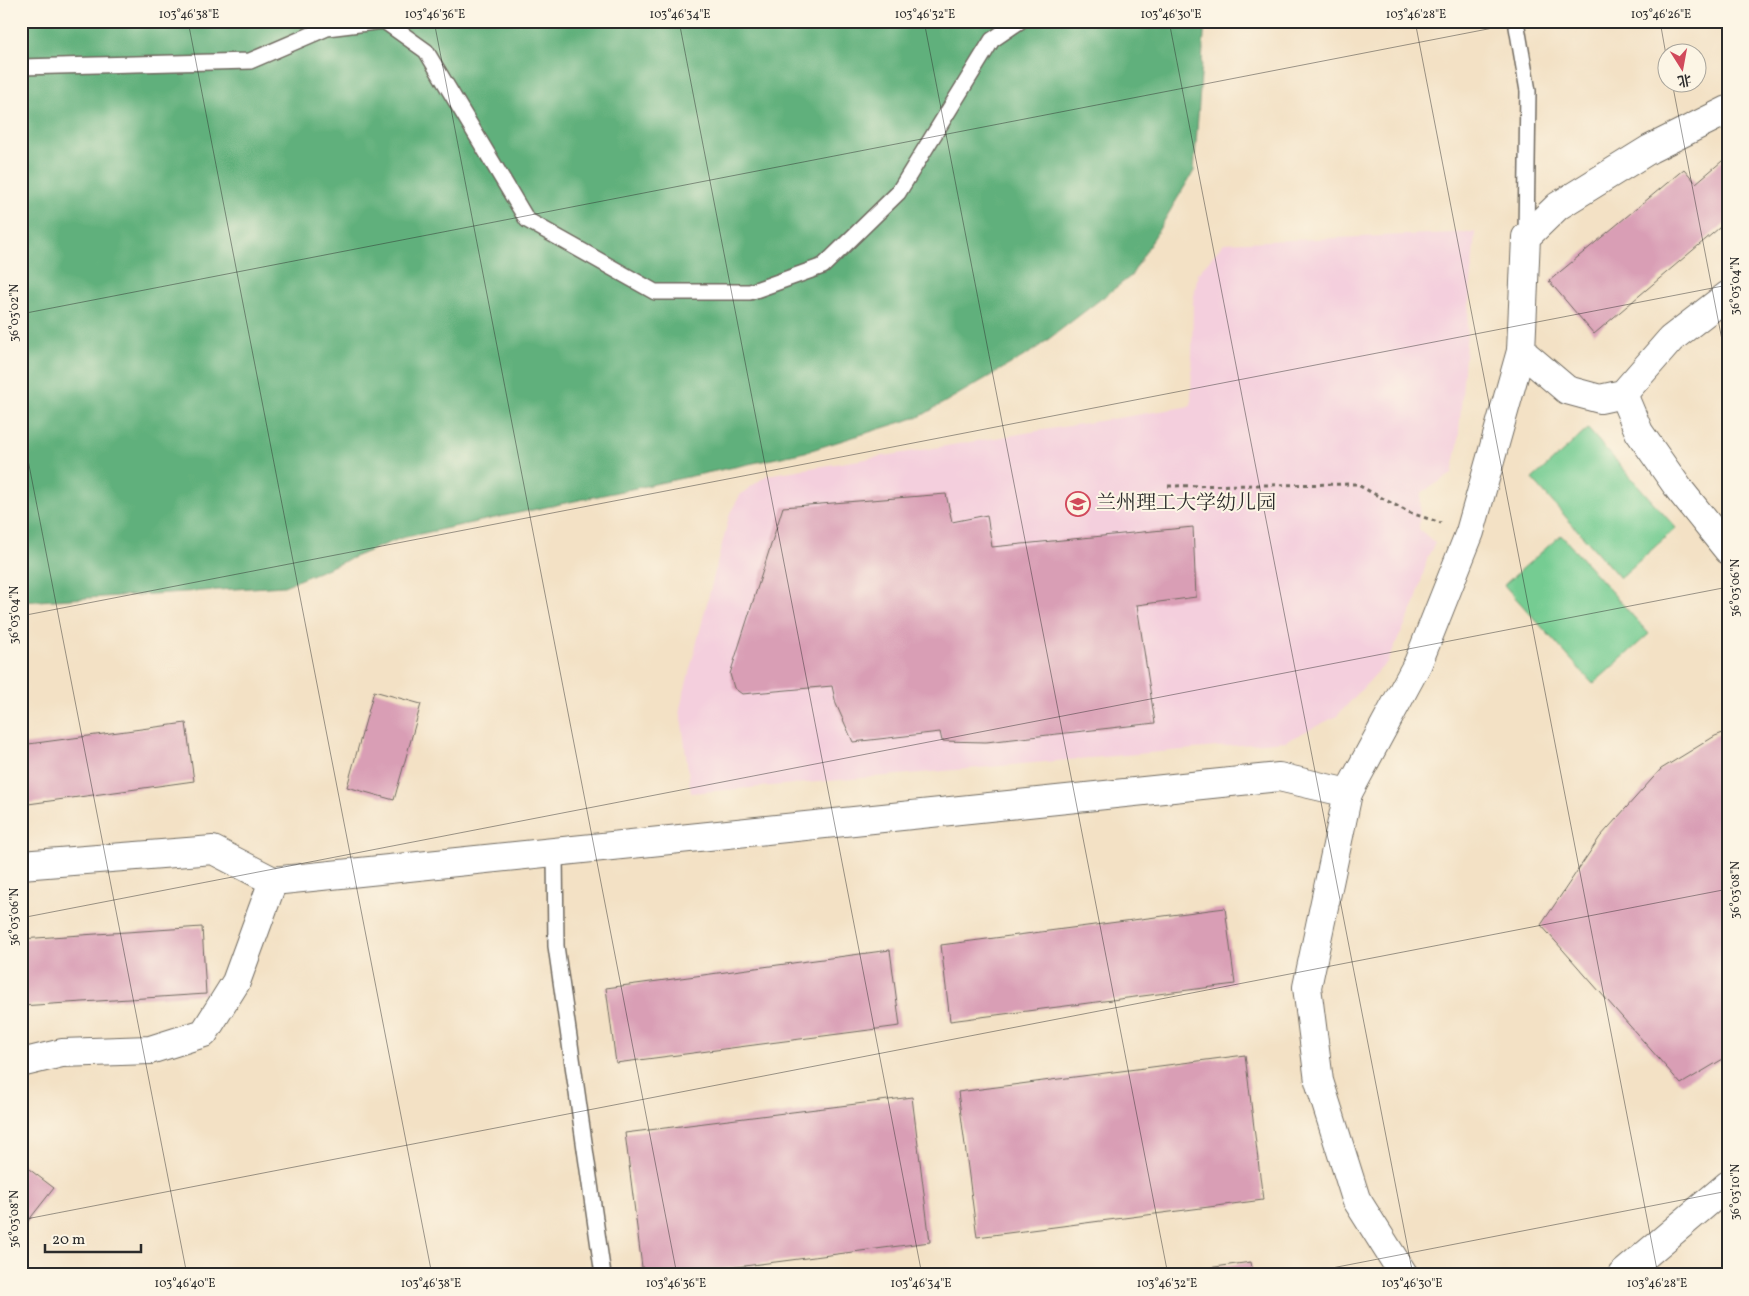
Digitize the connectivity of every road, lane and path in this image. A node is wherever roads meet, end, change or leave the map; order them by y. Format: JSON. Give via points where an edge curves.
{"nodes":[{"id":1,"x":384,"y":21,"type":"edge"},
{"id":2,"x":1020,"y":21,"type":"edge"},
{"id":3,"x":1516,"y":21,"type":"edge"},
{"id":4,"x":21,"y":67,"type":"edge"},
{"id":5,"x":1728,"y":110,"type":"edge"},
{"id":6,"x":1526,"y":237,"type":"junction"},
{"id":7,"x":1728,"y":295,"type":"edge"},
{"id":8,"x":1521,"y":352,"type":"junction"},
{"id":9,"x":1623,"y":394,"type":"junction"},
{"id":10,"x":1168,"y":486,"type":"dead end"},
{"id":11,"x":1470,"y":532,"type":"junction"},
{"id":12,"x":1728,"y":550,"type":"edge"},
{"id":13,"x":1348,"y":794,"type":"junction"},
{"id":14,"x":555,"y":852,"type":"junction"},
{"id":15,"x":21,"y":865,"type":"edge"},
{"id":16,"x":273,"y":881,"type":"junction"},
{"id":17,"x":21,"y":1063,"type":"edge"},
{"id":18,"x":1728,"y":1185,"type":"edge"},
{"id":19,"x":602,"y":1275,"type":"edge"},
{"id":20,"x":1404,"y":1275,"type":"edge"},
{"id":21,"x":1622,"y":1275,"type":"edge"}],
"edges":[{"from":1,"to":2,"type":"lane","via":[[426,51],[527,220],[655,292],[750,292],[823,266],[898,192],[992,40]]},
{"from":1,"to":4,"type":"lane","via":[[326,28],[250,61]]},
{"from":3,"to":6,"type":"lane","via":[[1528,91]]},
{"from":5,"to":6,"type":"street","via":[[1650,149],[1558,206]]},
{"from":6,"to":8,"type":"street"},
{"from":7,"to":9,"type":"street","via":[[1671,339]]},
{"from":8,"to":9,"type":"street","via":[[1567,390],[1600,399]]},
{"from":8,"to":11,"type":"street"},
{"from":9,"to":12,"type":"street","via":[[1639,432]]},
{"from":10,"to":11,"type":"path","via":[[1356,484],[1408,512]]},
{"from":11,"to":13,"type":"street","via":[[1418,663]]},
{"from":13,"to":14,"type":"street","via":[[1279,778]]},
{"from":13,"to":20,"type":"street","via":[[1307,987],[1319,1081],[1356,1199]]},
{"from":14,"to":16,"type":"street"},
{"from":14,"to":19,"type":"lane","via":[[556,946]]},
{"from":15,"to":16,"type":"street","via":[[213,850]]},
{"from":16,"to":17,"type":"street","via":[[236,982],[204,1032],[150,1050],[62,1053]]},
{"from":18,"to":21,"type":"street"}]}
